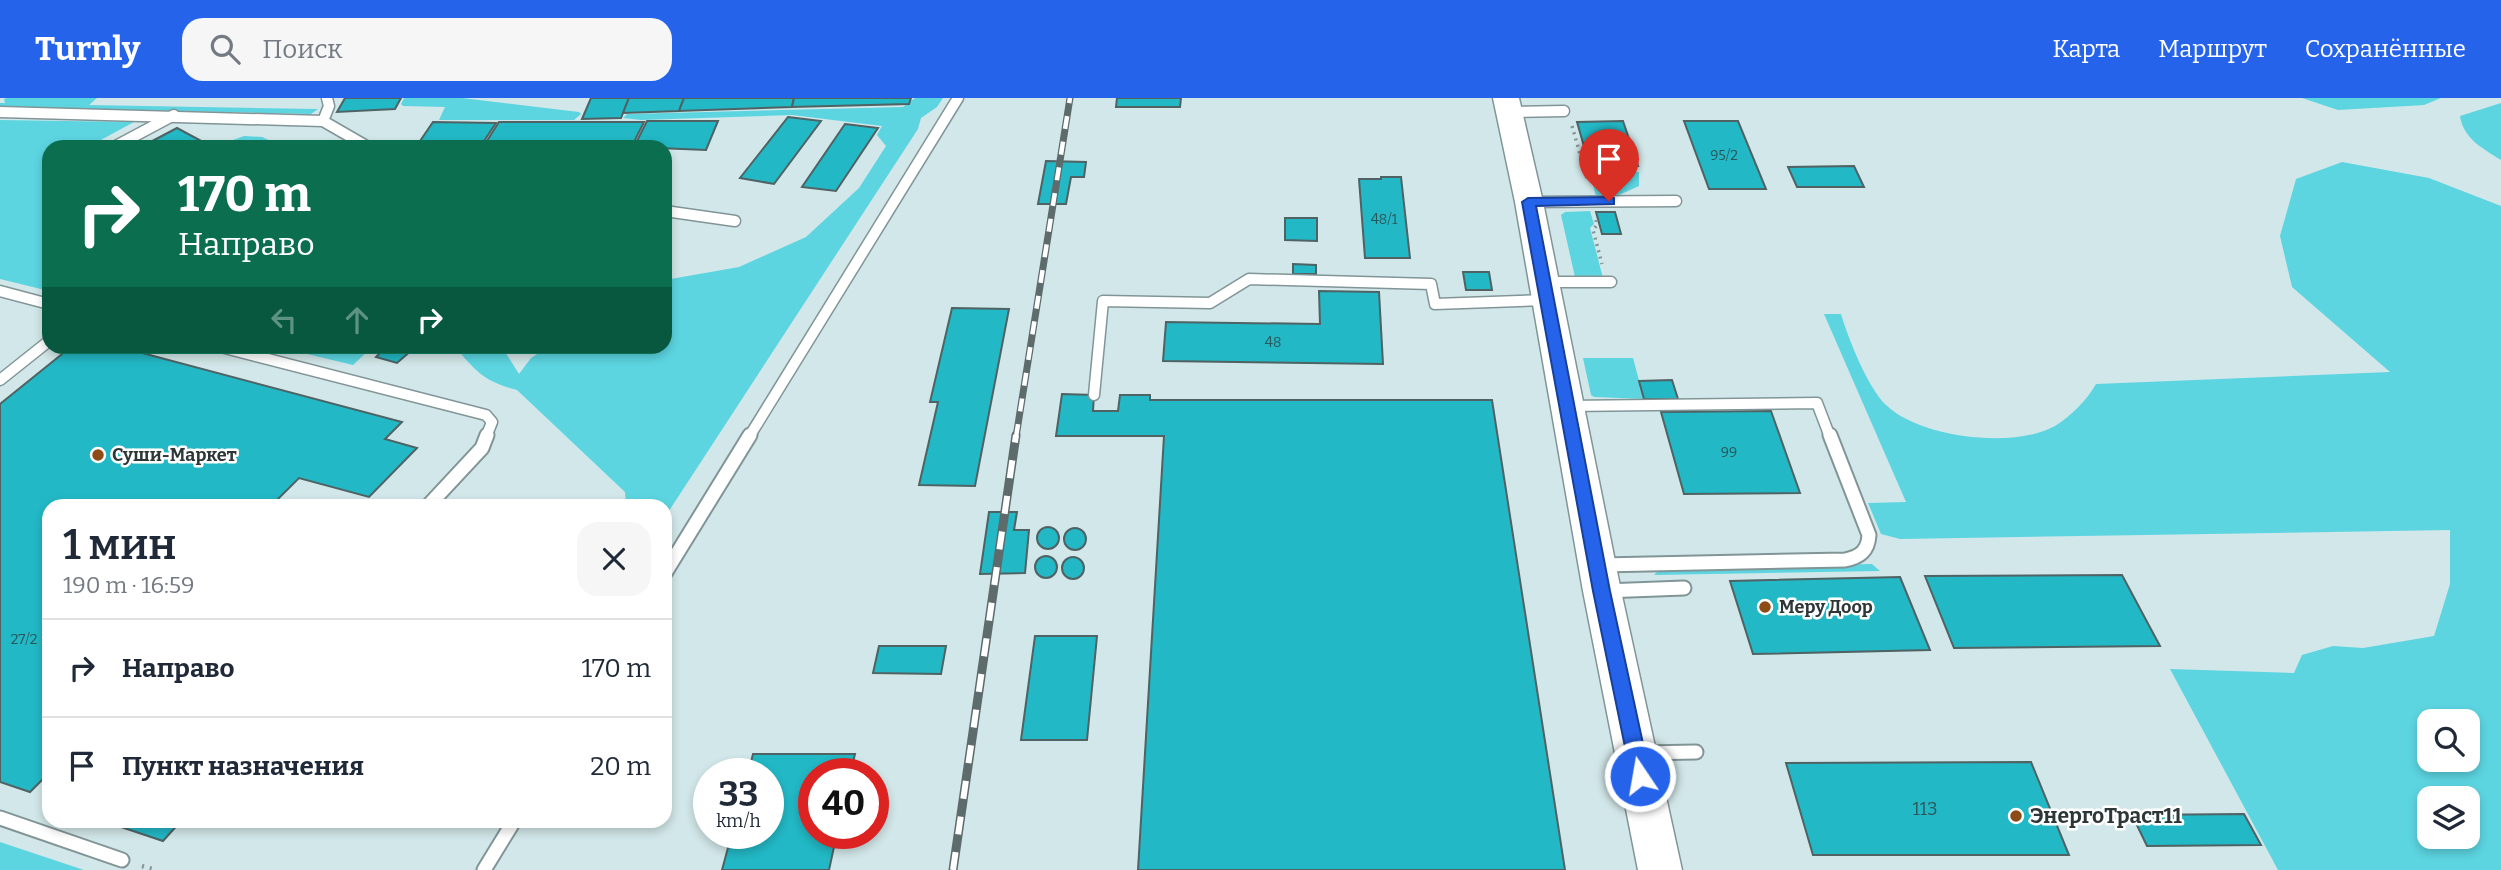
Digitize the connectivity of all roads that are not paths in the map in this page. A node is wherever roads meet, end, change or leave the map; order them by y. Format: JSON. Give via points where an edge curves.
{"nodes":[{"id":1,"x":327,"y":98,"type":"edge"},
{"id":2,"x":958,"y":98,"type":"edge"},
{"id":3,"x":1541,"y":98,"type":"edge"},
{"id":4,"x":1507,"y":105,"type":"edge"},
{"id":5,"x":1544,"y":111,"type":"junction"},
{"id":6,"x":0,"y":112,"type":"edge"},
{"id":7,"x":174,"y":115,"type":"junction"},
{"id":8,"x":1567,"y":115,"type":"road end"},
{"id":9,"x":323,"y":121,"type":"junction"},
{"id":10,"x":127,"y":140,"type":"edge"},
{"id":11,"x":356,"y":140,"type":"edge"},
{"id":12,"x":1676,"y":201,"type":"dead end"},
{"id":13,"x":1528,"y":202,"type":"junction"},
{"id":14,"x":672,"y":212,"type":"edge"},
{"id":15,"x":735,"y":221,"type":"dead end"},
{"id":16,"x":1609,"y":282,"type":"road end"},
{"id":17,"x":0,"y":291,"type":"edge"},
{"id":18,"x":1545,"y":291,"type":"junction"},
{"id":19,"x":42,"y":302,"type":"edge"},
{"id":20,"x":42,"y":347,"type":"edge"},
{"id":21,"x":248,"y":354,"type":"edge"},
{"id":22,"x":0,"y":380,"type":"edge"},
{"id":23,"x":1094,"y":395,"type":"dead end"},
{"id":24,"x":1567,"y":406,"type":"junction"},
{"id":25,"x":435,"y":499,"type":"edge"},
{"id":26,"x":672,"y":562,"type":"edge"},
{"id":27,"x":1599,"y":578,"type":"junction"},
{"id":28,"x":1684,"y":589,"type":"dead end"},
{"id":29,"x":1696,"y":752,"type":"dead end"},
{"id":30,"x":1635,"y":753,"type":"junction"},
{"id":31,"x":0,"y":818,"type":"edge"},
{"id":32,"x":510,"y":828,"type":"edge"},
{"id":33,"x":121,"y":860,"type":"dead end"},
{"id":34,"x":484,"y":870,"type":"edge"},
{"id":35,"x":1660,"y":870,"type":"edge"}],
"edges":[{"from":1,"to":9,"type":"lane"},
{"from":2,"to":26,"type":"lane"},
{"from":3,"to":5,"type":"lane"},
{"from":4,"to":5,"type":"lane"},
{"from":4,"to":13,"type":"street"},
{"from":5,"to":8,"type":"lane"},
{"from":6,"to":7,"type":"lane"},
{"from":7,"to":9,"type":"lane"},
{"from":7,"to":10,"type":"lane"},
{"from":9,"to":11,"type":"lane"},
{"from":12,"to":13,"type":"lane"},
{"from":13,"to":18,"type":"street"},
{"from":14,"to":15,"type":"lane"},
{"from":16,"to":18,"type":"lane"},
{"from":17,"to":19,"type":"lane"},
{"from":18,"to":23,"type":"lane","via":[[1435,304],[1431,284],[1249,279],[1210,303],[1103,301]]},
{"from":18,"to":24,"type":"street"},
{"from":20,"to":22,"type":"lane"},
{"from":21,"to":25,"type":"lane","via":[[486,415],[492,422],[482,449]]},
{"from":24,"to":27,"type":"street"},
{"from":24,"to":27,"type":"lane","via":[[1817,404],[1869,535],[1860,557],[1845,560]]},
{"from":27,"to":28,"type":"lane"},
{"from":27,"to":30,"type":"street"},
{"from":29,"to":30,"type":"lane"},
{"from":30,"to":35,"type":"street"},
{"from":31,"to":33,"type":"lane"},
{"from":32,"to":34,"type":"lane"}]}
